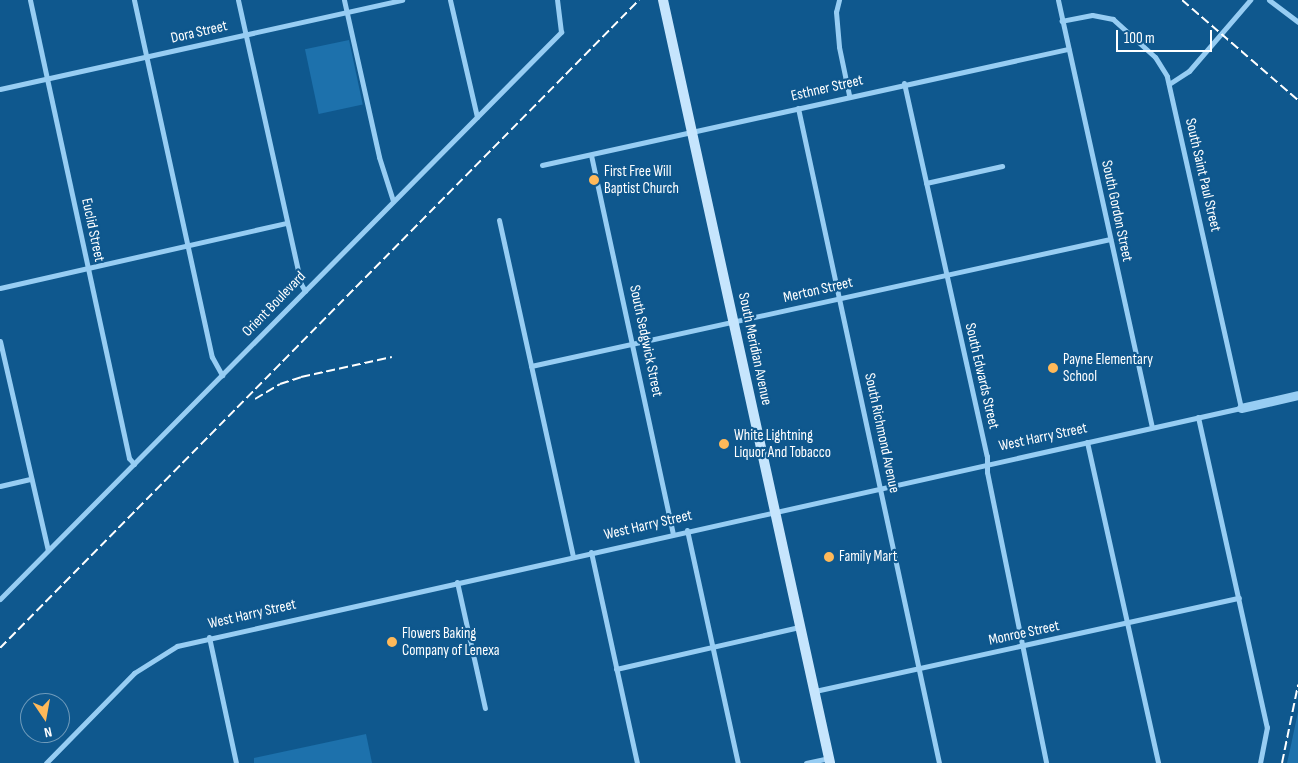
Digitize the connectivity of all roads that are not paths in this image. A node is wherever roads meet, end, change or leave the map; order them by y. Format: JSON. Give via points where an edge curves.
{"nodes":[{"id":1,"x":30,"y":0,"type":"edge"},
{"id":2,"x":134,"y":0,"type":"edge"},
{"id":3,"x":238,"y":0,"type":"edge"},
{"id":4,"x":344,"y":0,"type":"edge"},
{"id":5,"x":402,"y":0,"type":"edge"},
{"id":6,"x":450,"y":0,"type":"edge"},
{"id":7,"x":557,"y":0,"type":"edge"},
{"id":8,"x":663,"y":0,"type":"edge"},
{"id":9,"x":839,"y":0,"type":"edge"},
{"id":10,"x":1058,"y":0,"type":"edge"},
{"id":11,"x":1250,"y":0,"type":"edge"},
{"id":12,"x":1269,"y":0,"type":"edge"},
{"id":13,"x":346,"y":12,"type":"junction"},
{"id":14,"x":1062,"y":21,"type":"junction"},
{"id":15,"x":1298,"y":22,"type":"edge"},
{"id":16,"x":246,"y":35,"type":"junction"},
{"id":17,"x":1068,"y":49,"type":"junction"},
{"id":18,"x":146,"y":57,"type":"junction"},
{"id":19,"x":47,"y":79,"type":"junction"},
{"id":20,"x":904,"y":83,"type":"junction"},
{"id":21,"x":1169,"y":84,"type":"junction"},
{"id":22,"x":0,"y":89,"type":"edge"},
{"id":23,"x":849,"y":96,"type":"junction"},
{"id":24,"x":798,"y":108,"type":"junction"},
{"id":25,"x":477,"y":117,"type":"junction"},
{"id":26,"x":692,"y":132,"type":"junction"},
{"id":27,"x":591,"y":155,"type":"junction"},
{"id":28,"x":542,"y":165,"type":"dead end"},
{"id":29,"x":1002,"y":166,"type":"dead end"},
{"id":30,"x":926,"y":183,"type":"junction"},
{"id":31,"x":393,"y":201,"type":"junction"},
{"id":32,"x":499,"y":220,"type":"dead end"},
{"id":33,"x":288,"y":223,"type":"junction"},
{"id":34,"x":1110,"y":239,"type":"junction"},
{"id":35,"x":188,"y":246,"type":"junction"},
{"id":36,"x":88,"y":269,"type":"junction"},
{"id":37,"x":947,"y":274,"type":"junction"},
{"id":38,"x":0,"y":288,"type":"edge"},
{"id":39,"x":305,"y":291,"type":"junction"},
{"id":40,"x":840,"y":297,"type":"junction"},
{"id":41,"x":734,"y":321,"type":"junction"},
{"id":42,"x":0,"y":341,"type":"edge"},
{"id":43,"x":634,"y":343,"type":"junction"},
{"id":44,"x":532,"y":366,"type":"junction"},
{"id":45,"x":222,"y":375,"type":"junction"},
{"id":46,"x":1298,"y":395,"type":"edge"},
{"id":47,"x":1241,"y":408,"type":"junction"},
{"id":48,"x":1198,"y":417,"type":"junction"},
{"id":49,"x":1152,"y":427,"type":"junction"},
{"id":50,"x":1087,"y":442,"type":"junction"},
{"id":51,"x":134,"y":464,"type":"junction"},
{"id":52,"x":985,"y":464,"type":"junction"},
{"id":53,"x":31,"y":479,"type":"junction"},
{"id":54,"x":0,"y":486,"type":"edge"},
{"id":55,"x":881,"y":487,"type":"junction"},
{"id":56,"x":776,"y":510,"type":"junction"},
{"id":57,"x":688,"y":530,"type":"junction"},
{"id":58,"x":673,"y":533,"type":"junction"},
{"id":59,"x":48,"y":550,"type":"junction"},
{"id":60,"x":591,"y":552,"type":"junction"},
{"id":61,"x":573,"y":556,"type":"junction"},
{"id":62,"x":457,"y":582,"type":"junction"},
{"id":63,"x":1239,"y":598,"type":"junction"},
{"id":64,"x":0,"y":599,"type":"edge"},
{"id":65,"x":1128,"y":623,"type":"junction"},
{"id":66,"x":800,"y":627,"type":"junction"},
{"id":67,"x":209,"y":637,"type":"junction"},
{"id":68,"x":1021,"y":646,"type":"junction"},
{"id":69,"x":714,"y":647,"type":"junction"},
{"id":70,"x":918,"y":668,"type":"junction"},
{"id":71,"x":616,"y":669,"type":"junction"},
{"id":72,"x":814,"y":691,"type":"junction"},
{"id":73,"x":485,"y":708,"type":"dead end"},
{"id":74,"x":830,"y":760,"type":"edge"},
{"id":75,"x":46,"y":763,"type":"edge"},
{"id":76,"x":236,"y":763,"type":"edge"},
{"id":77,"x":636,"y":763,"type":"edge"},
{"id":78,"x":738,"y":763,"type":"edge"},
{"id":79,"x":806,"y":763,"type":"edge"},
{"id":80,"x":939,"y":763,"type":"edge"},
{"id":81,"x":1046,"y":763,"type":"edge"},
{"id":82,"x":1158,"y":763,"type":"edge"},
{"id":83,"x":1260,"y":763,"type":"edge"}],
"edges":[{"from":1,"to":19,"type":"street","name":"Euclid Street"},
{"from":2,"to":18,"type":"street"},
{"from":3,"to":16,"type":"street"},
{"from":4,"to":13,"type":"street"},
{"from":5,"to":13,"type":"street","name":"Dora Street"},
{"from":6,"to":25,"type":"street"},
{"from":7,"to":25,"type":"street","name":"Orient Boulevard","via":[[563,26],[561,32]]},
{"from":8,"to":26,"type":"main road","name":"South Meridian Avenue"},
{"from":9,"to":23,"type":"street","via":[[836,12]]},
{"from":10,"to":14,"type":"street","name":"South Gordon Street"},
{"from":11,"to":21,"type":"street","via":[[1190,71]]},
{"from":12,"to":15,"type":"street"},
{"from":13,"to":16,"type":"street","name":"Dora Street"},
{"from":13,"to":31,"type":"street","via":[[379,157]]},
{"from":14,"to":17,"type":"street","name":"South Gordon Street"},
{"from":14,"to":21,"type":"street","name":"South Saint Paul Street","via":[[1092,15],[1113,19],[1155,57]]},
{"from":16,"to":18,"type":"street","name":"Dora Street"},
{"from":16,"to":33,"type":"street"},
{"from":17,"to":20,"type":"street","name":"Esthner Street"},
{"from":17,"to":34,"type":"street","name":"South Gordon Street"},
{"from":18,"to":19,"type":"street","name":"Dora Street"},
{"from":18,"to":35,"type":"street"},
{"from":19,"to":22,"type":"street","name":"Dora Street"},
{"from":19,"to":36,"type":"street","name":"Euclid Street"},
{"from":20,"to":23,"type":"street","name":"Esthner Street"},
{"from":20,"to":30,"type":"street","name":"South Edwards Street"},
{"from":21,"to":47,"type":"street","name":"South Saint Paul Street"},
{"from":23,"to":24,"type":"street","name":"Esthner Street"},
{"from":24,"to":26,"type":"street","name":"Esthner Street"},
{"from":24,"to":40,"type":"street","name":"South Richmond Avenue"},
{"from":25,"to":31,"type":"street","name":"Orient Boulevard"},
{"from":26,"to":27,"type":"street","name":"Esthner Street"},
{"from":26,"to":41,"type":"main road","name":"South Meridian Avenue"},
{"from":27,"to":28,"type":"street","name":"Esthner Street"},
{"from":27,"to":43,"type":"street","name":"South Sedgwick Street"},
{"from":29,"to":30,"type":"street"},
{"from":30,"to":37,"type":"street","name":"South Edwards Street"},
{"from":31,"to":39,"type":"street","name":"Orient Boulevard"},
{"from":32,"to":44,"type":"street"},
{"from":33,"to":35,"type":"street"},
{"from":33,"to":39,"type":"street"},
{"from":34,"to":37,"type":"street","name":"Merton Street"},
{"from":34,"to":49,"type":"street","name":"South Gordon Street"},
{"from":35,"to":36,"type":"street"},
{"from":35,"to":45,"type":"street","via":[[212,357]]},
{"from":36,"to":38,"type":"street"},
{"from":36,"to":51,"type":"street","name":"Euclid Street","via":[[129,458]]},
{"from":37,"to":40,"type":"street","name":"Merton Street"},
{"from":37,"to":52,"type":"street","name":"South Edwards Street","via":[[987,456]]},
{"from":39,"to":45,"type":"street","name":"Orient Boulevard"},
{"from":40,"to":41,"type":"street","name":"Merton Street"},
{"from":40,"to":55,"type":"street","name":"South Richmond Avenue"},
{"from":41,"to":43,"type":"street","name":"Merton Street"},
{"from":41,"to":56,"type":"main road","name":"South Meridian Avenue"},
{"from":42,"to":53,"type":"street"},
{"from":43,"to":44,"type":"street","name":"Merton Street"},
{"from":43,"to":58,"type":"street","name":"South Sedgwick Street"},
{"from":44,"to":61,"type":"street"},
{"from":45,"to":51,"type":"street","name":"Orient Boulevard"},
{"from":46,"to":47,"type":"street","name":"West Harry Street"},
{"from":47,"to":48,"type":"street","name":"West Harry Street"},
{"from":48,"to":49,"type":"street","name":"West Harry Street"},
{"from":48,"to":63,"type":"street"},
{"from":49,"to":50,"type":"street","name":"West Harry Street"},
{"from":50,"to":52,"type":"street","name":"West Harry Street"},
{"from":50,"to":65,"type":"street"},
{"from":51,"to":59,"type":"street","name":"Orient Boulevard"},
{"from":52,"to":55,"type":"street","name":"West Harry Street"},
{"from":52,"to":68,"type":"street","name":"South Edwards Street"},
{"from":53,"to":54,"type":"street"},
{"from":53,"to":59,"type":"street"},
{"from":55,"to":56,"type":"street","name":"West Harry Street"},
{"from":55,"to":70,"type":"street","name":"South Richmond Avenue"},
{"from":56,"to":57,"type":"street","name":"West Harry Street"},
{"from":56,"to":66,"type":"main road","name":"South Meridian Avenue"},
{"from":57,"to":58,"type":"street","name":"West Harry Street"},
{"from":57,"to":69,"type":"street"},
{"from":58,"to":60,"type":"street","name":"West Harry Street"},
{"from":59,"to":64,"type":"street","name":"Orient Boulevard"},
{"from":60,"to":61,"type":"street","name":"West Harry Street"},
{"from":60,"to":71,"type":"street"},
{"from":61,"to":62,"type":"street","name":"West Harry Street"},
{"from":62,"to":67,"type":"street","name":"West Harry Street"},
{"from":62,"to":73,"type":"street"},
{"from":63,"to":65,"type":"street","name":"Monroe Street"},
{"from":63,"to":83,"type":"street","via":[[1267,727]]},
{"from":65,"to":68,"type":"street","name":"Monroe Street"},
{"from":65,"to":82,"type":"street"},
{"from":66,"to":69,"type":"street"},
{"from":66,"to":72,"type":"main road","name":"South Meridian Avenue"},
{"from":67,"to":75,"type":"street","name":"West Harry Street","via":[[177,646],[145,663]]},
{"from":67,"to":76,"type":"street"},
{"from":68,"to":70,"type":"street","name":"Monroe Street"},
{"from":68,"to":81,"type":"street","name":"South Edwards Street"},
{"from":69,"to":71,"type":"street"},
{"from":69,"to":78,"type":"street"},
{"from":70,"to":72,"type":"street","name":"Monroe Street"},
{"from":70,"to":80,"type":"street","name":"South Richmond Avenue"},
{"from":71,"to":77,"type":"street"},
{"from":72,"to":74,"type":"main road","name":"South Meridian Avenue"},
{"from":74,"to":79,"type":"street"}]}
